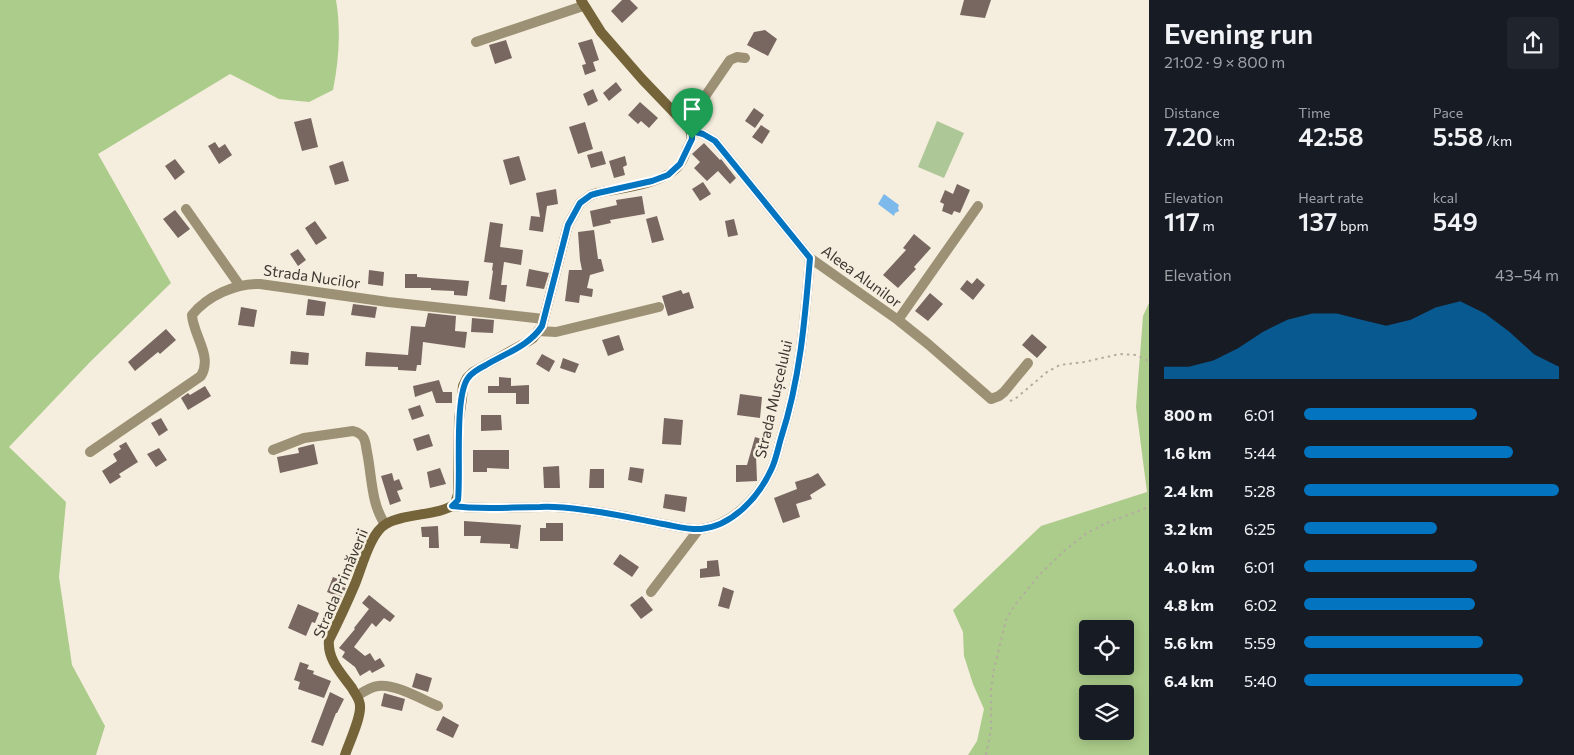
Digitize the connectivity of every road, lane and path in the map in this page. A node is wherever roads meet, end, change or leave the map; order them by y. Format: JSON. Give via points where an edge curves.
{"nodes":[{"id":1,"x":582,"y":3,"type":"edge"},
{"id":2,"x":476,"y":42,"type":"dead end"},
{"id":3,"x":745,"y":58,"type":"dead end"},
{"id":4,"x":689,"y":128,"type":"junction"},
{"id":5,"x":978,"y":206,"type":"dead end"},
{"id":6,"x":186,"y":209,"type":"dead end"},
{"id":7,"x":810,"y":258,"type":"junction"},
{"id":8,"x":240,"y":286,"type":"junction"},
{"id":9,"x":659,"y":306,"type":"dead end"},
{"id":10,"x":544,"y":319,"type":"junction"},
{"id":11,"x":898,"y":320,"type":"junction"},
{"id":12,"x":538,"y":331,"type":"junction"},
{"id":13,"x":1149,"y":361,"type":"edge"},
{"id":14,"x":1028,"y":363,"type":"dead end"},
{"id":15,"x":991,"y":399,"type":"junction"},
{"id":16,"x":273,"y":450,"type":"dead end"},
{"id":17,"x":90,"y":452,"type":"dead end"},
{"id":18,"x":452,"y":506,"type":"junction"},
{"id":19,"x":1149,"y":507,"type":"edge"},
{"id":20,"x":385,"y":524,"type":"junction"},
{"id":21,"x":699,"y":529,"type":"junction"},
{"id":22,"x":650,"y":592,"type":"dead end"},
{"id":23,"x":357,"y":696,"type":"junction"},
{"id":24,"x":438,"y":706,"type":"dead end"},
{"id":25,"x":346,"y":755,"type":"edge"},
{"id":26,"x":986,"y":755,"type":"edge"}],
"edges":[{"from":1,"to":2,"type":"street"},
{"from":1,"to":4,"type":"street","via":[[601,32]]},
{"from":3,"to":4,"type":"street","via":[[730,60]]},
{"from":4,"to":7,"type":"street","name":"Aleea Alunilor","via":[[715,141]]},
{"from":4,"to":10,"type":"street","via":[[692,139],[680,164],[668,175],[591,195],[580,203],[568,225]]},
{"from":5,"to":11,"type":"street"},
{"from":6,"to":8,"type":"street"},
{"from":7,"to":11,"type":"street","name":"Aleea Alunilor"},
{"from":7,"to":21,"type":"street","name":"Strada Mușcelului","via":[[796,380],[771,470],[754,498],[739,512],[722,524]]},
{"from":8,"to":10,"type":"street","name":"Strada Nucilor","via":[[260,284]]},
{"from":8,"to":17,"type":"street","name":"Strada Nucilor","via":[[212,298],[192,315],[205,357],[206,368],[202,376]]},
{"from":9,"to":12,"type":"street","via":[[556,332]]},
{"from":10,"to":12,"type":"street"},
{"from":11,"to":15,"type":"street","name":"Aleea Alunilor"},
{"from":12,"to":18,"type":"street","via":[[527,342],[467,378],[459,419],[458,500]]},
{"from":13,"to":15,"type":"path","via":[[1136,355],[1120,354],[1060,365],[1015,399],[1005,403]]},
{"from":14,"to":15,"type":"street","via":[[1004,392]]},
{"from":16,"to":20,"type":"street","via":[[304,438],[358,433],[364,438],[375,505]]},
{"from":18,"to":20,"type":"street","name":"Strada Primăverii"},
{"from":18,"to":21,"type":"street","name":"Strada Mușcelului","via":[[480,509],[541,506],[587,510]]},
{"from":19,"to":26,"type":"path","via":[[1087,533],[1040,574],[1014,606],[1006,620],[994,669],[991,730]]},
{"from":20,"to":23,"type":"street","name":"Strada Primăverii","via":[[374,536],[329,640],[330,657]]},
{"from":21,"to":22,"type":"street"},
{"from":23,"to":24,"type":"street","via":[[384,685]]},
{"from":23,"to":25,"type":"street","via":[[360,711]]}]}
